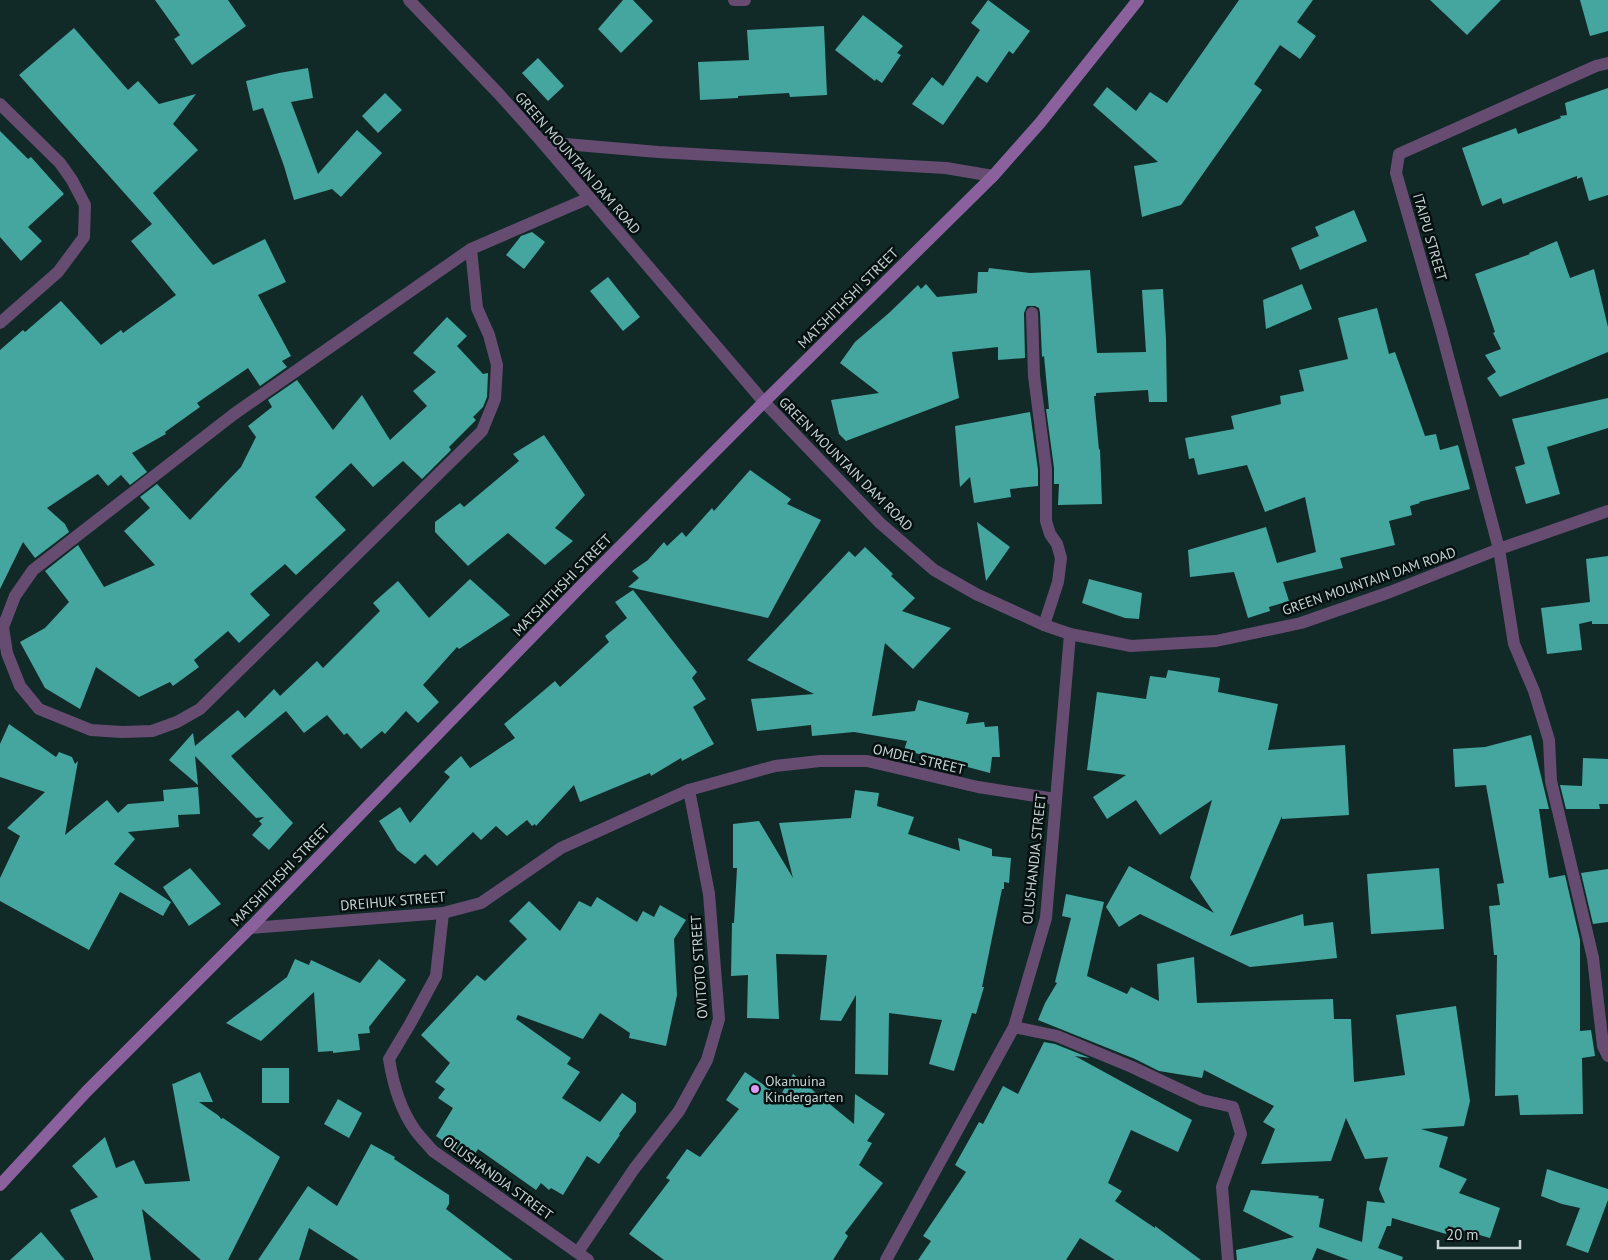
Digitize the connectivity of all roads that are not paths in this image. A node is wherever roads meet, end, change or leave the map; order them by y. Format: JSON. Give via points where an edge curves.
{"nodes":[{"id":1,"x":409,"y":0,"type":"edge"},
{"id":2,"x":734,"y":0,"type":"edge"},
{"id":3,"x":745,"y":0,"type":"edge"},
{"id":4,"x":1138,"y":0,"type":"edge"},
{"id":5,"x":1608,"y":62,"type":"edge"},
{"id":6,"x":0,"y":104,"type":"edge"},
{"id":7,"x":542,"y":142,"type":"junction"},
{"id":8,"x":993,"y":176,"type":"junction"},
{"id":9,"x":589,"y":198,"type":"junction"},
{"id":10,"x":471,"y":249,"type":"junction"},
{"id":11,"x":1032,"y":313,"type":"dead end"},
{"id":12,"x":0,"y":323,"type":"edge"},
{"id":13,"x":764,"y":402,"type":"junction"},
{"id":14,"x":1608,"y":511,"type":"edge"},
{"id":15,"x":1499,"y":549,"type":"junction"},
{"id":16,"x":1044,"y":625,"type":"junction"},
{"id":17,"x":1070,"y":634,"type":"junction"},
{"id":18,"x":689,"y":790,"type":"junction"},
{"id":19,"x":1055,"y":799,"type":"junction"},
{"id":20,"x":443,"y":913,"type":"junction"},
{"id":21,"x":250,"y":928,"type":"junction"},
{"id":22,"x":1014,"y":1027,"type":"junction"},
{"id":23,"x":1608,"y":1056,"type":"edge"},
{"id":24,"x":0,"y":1185,"type":"edge"},
{"id":25,"x":583,"y":1256,"type":"edge"},
{"id":26,"x":886,"y":1260,"type":"edge"},
{"id":27,"x":1228,"y":1260,"type":"edge"}],
"edges":[{"from":1,"to":7,"type":"street","name":"GREEN MOUNTAIN DAM ROAD"},
{"from":2,"to":3,"type":"street"},
{"from":4,"to":8,"type":"main road","name":"MATSHITHSHI STREET","via":[[1040,123]]},
{"from":5,"to":15,"type":"street","name":"ITAIPU STREET","via":[[1399,154],[1396,172]]},
{"from":6,"to":12,"type":"street","via":[[60,164],[85,205],[84,237],[58,272]]},
{"from":7,"to":8,"type":"street","via":[[668,153],[946,168]]},
{"from":7,"to":9,"type":"street","name":"GREEN MOUNTAIN DAM ROAD"},
{"from":8,"to":13,"type":"main road","name":"MATSHITHSHI STREET"},
{"from":9,"to":10,"type":"street"},
{"from":9,"to":13,"type":"street","name":"GREEN MOUNTAIN DAM ROAD"},
{"from":10,"to":10,"type":"street","via":[[234,414],[34,570],[15,596],[3,627],[7,653],[20,686],[39,709],[91,730],[122,732],[152,731],[200,709],[482,431],[495,399],[497,365],[477,308]]},
{"from":11,"to":16,"type":"street","via":[[1034,376],[1046,469],[1046,521],[1062,558]]},
{"from":13,"to":16,"type":"street","name":"GREEN MOUNTAIN DAM ROAD","via":[[880,524],[934,570],[976,594]]},
{"from":13,"to":21,"type":"main road","name":"MATSHITHSHI STREET"},
{"from":14,"to":15,"type":"street","name":"GREEN MOUNTAIN DAM ROAD"},
{"from":15,"to":17,"type":"street","name":"GREEN MOUNTAIN DAM ROAD","via":[[1301,623],[1216,641],[1131,646]]},
{"from":15,"to":23,"type":"street","via":[[1514,644],[1534,690],[1549,740],[1551,781],[1593,958],[1603,1046]]},
{"from":16,"to":17,"type":"street","name":"GREEN MOUNTAIN DAM ROAD"},
{"from":17,"to":19,"type":"street","name":"OLUSHANDJA STREET"},
{"from":18,"to":19,"type":"street","name":"OMDEL STREET","via":[[775,766],[820,761],[867,761],[978,788]]},
{"from":18,"to":20,"type":"street","name":"DREIHUK STREET","via":[[561,848],[481,903]]},
{"from":18,"to":25,"type":"street","name":"OVITOTO STREET","via":[[709,894],[719,1019],[707,1060],[679,1111],[634,1169]]},
{"from":19,"to":22,"type":"street","name":"OLUSHANDJA STREET","via":[[1046,918]]},
{"from":20,"to":21,"type":"street","name":"DREIHUK STREET"},
{"from":20,"to":25,"type":"street","name":"OLUSHANDJA STREET","via":[[436,976],[388,1059],[400,1102],[415,1129],[433,1151]]},
{"from":21,"to":24,"type":"main road","name":"MATSHITHSHI STREET","via":[[86,1092]]},
{"from":22,"to":26,"type":"street","name":"OLUSHANDJA STREET"},
{"from":22,"to":27,"type":"street","via":[[1057,1036],[1202,1100],[1232,1107],[1241,1134],[1222,1187]]}]}
